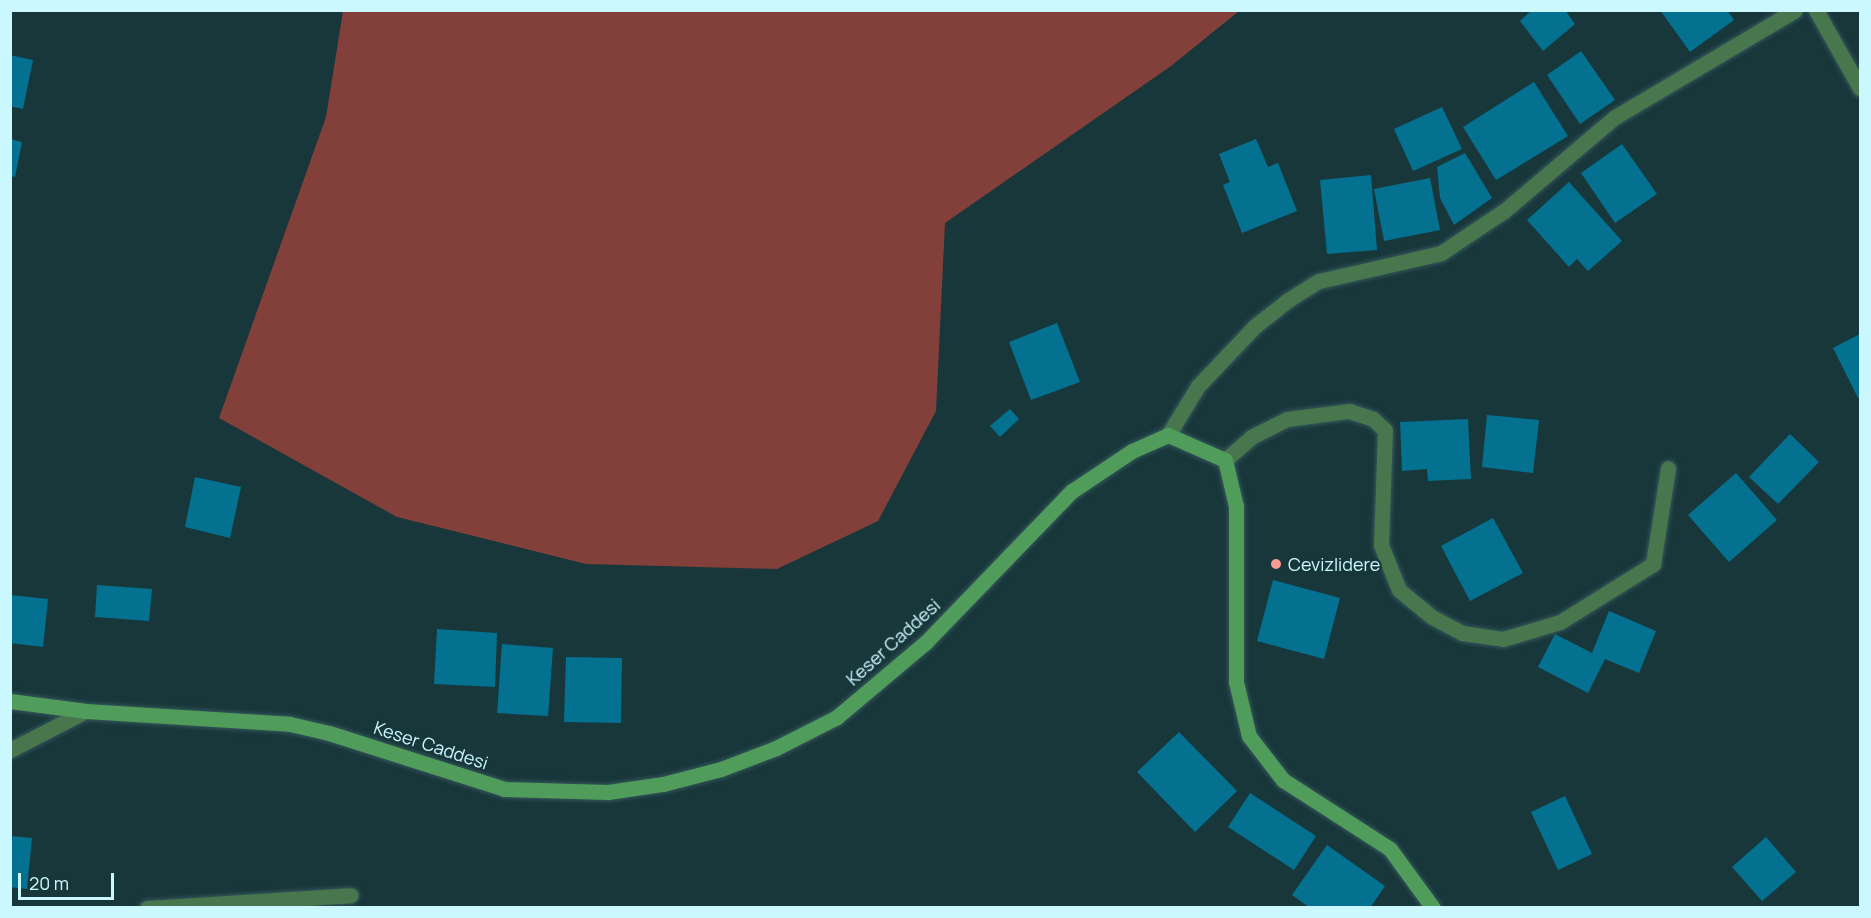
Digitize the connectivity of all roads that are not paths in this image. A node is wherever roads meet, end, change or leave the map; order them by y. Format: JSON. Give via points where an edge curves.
{"nodes":[{"id":1,"x":1795,"y":10,"type":"edge"},
{"id":2,"x":1816,"y":10,"type":"edge"},
{"id":3,"x":1860,"y":88,"type":"edge"},
{"id":4,"x":1168,"y":435,"type":"junction"},
{"id":5,"x":1225,"y":460,"type":"junction"},
{"id":6,"x":1668,"y":468,"type":"dead end"},
{"id":7,"x":10,"y":701,"type":"edge"},
{"id":8,"x":86,"y":711,"type":"junction"},
{"id":9,"x":10,"y":750,"type":"edge"},
{"id":10,"x":351,"y":895,"type":"dead end"},
{"id":11,"x":147,"y":908,"type":"edge"},
{"id":12,"x":1433,"y":908,"type":"edge"}],
"edges":[{"from":1,"to":4,"type":"street","via":[[1616,117],[1504,211],[1441,253],[1319,281],[1288,300],[1255,326],[1198,386]]},
{"from":2,"to":3,"type":"street"},
{"from":4,"to":5,"type":"street"},
{"from":4,"to":8,"type":"street","name":"Keser Caddesi","via":[[1132,451],[1072,491],[925,643],[837,717],[777,748],[687,778],[608,792],[504,789],[290,724]]},
{"from":5,"to":6,"type":"street","via":[[1251,437],[1287,419],[1349,411],[1373,418],[1385,430],[1381,545],[1399,590],[1432,617],[1462,633],[1503,639],[1560,622],[1653,564]]},
{"from":5,"to":12,"type":"street","via":[[1236,506],[1236,682],[1249,736],[1283,780],[1390,849]]},
{"from":7,"to":8,"type":"street","name":"Keser Caddesi"},
{"from":8,"to":9,"type":"street"},
{"from":10,"to":11,"type":"street"}]}
